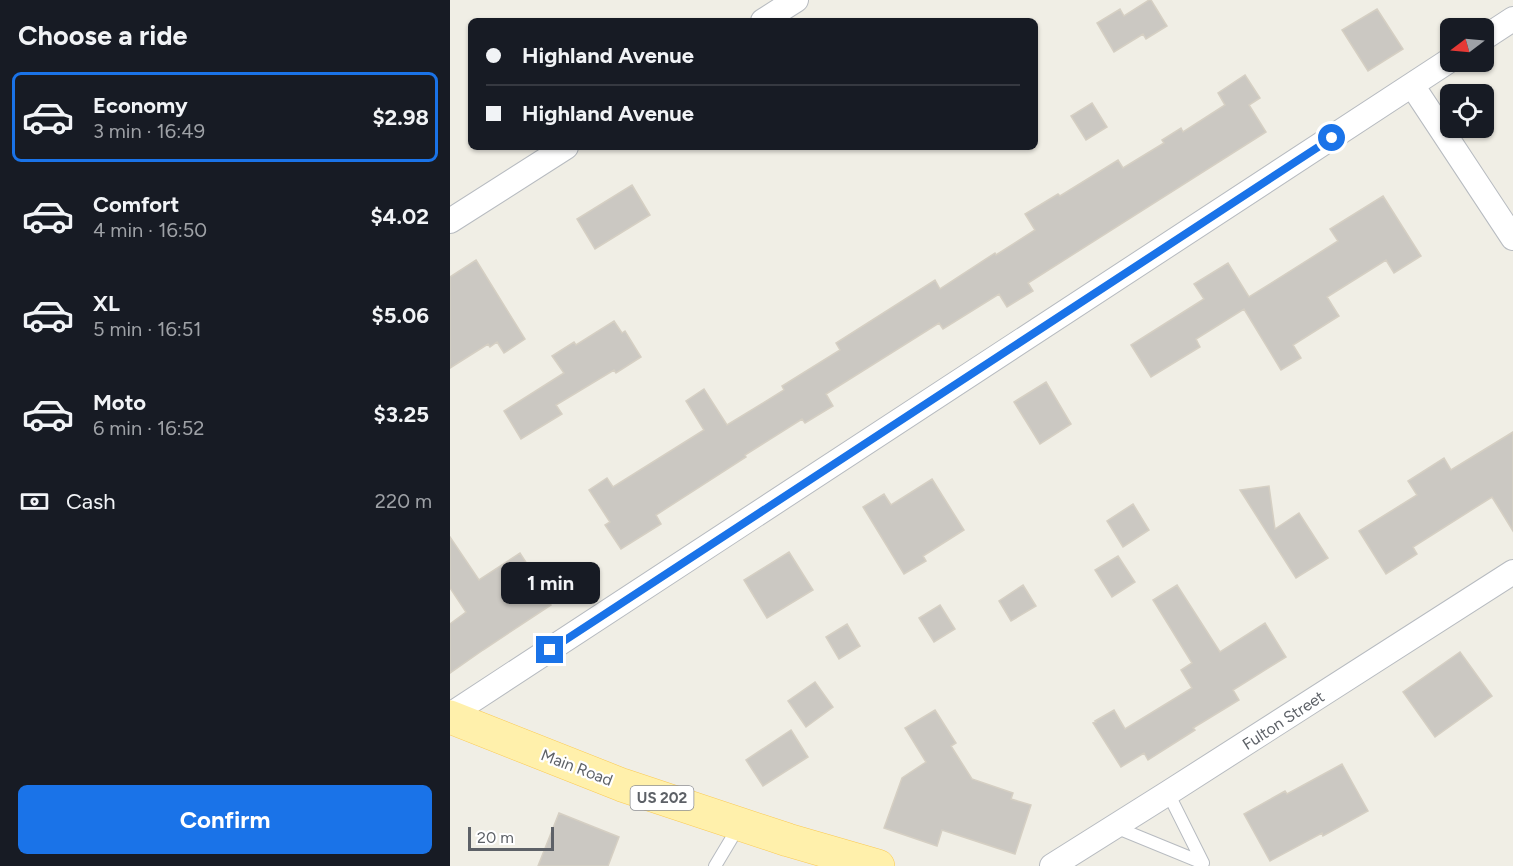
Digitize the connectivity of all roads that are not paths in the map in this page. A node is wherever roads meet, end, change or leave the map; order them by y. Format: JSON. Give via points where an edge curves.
{"nodes":[{"id":1,"x":796,"y":0,"type":"edge"},
{"id":2,"x":769,"y":18,"type":"edge"},
{"id":3,"x":1513,"y":19,"type":"edge"},
{"id":4,"x":1494,"y":31,"type":"edge"},
{"id":5,"x":1440,"y":67,"type":"edge"},
{"id":6,"x":1412,"y":85,"type":"junction"},
{"id":7,"x":561,"y":150,"type":"edge"},
{"id":8,"x":450,"y":221,"type":"edge"},
{"id":9,"x":1513,"y":238,"type":"edge"},
{"id":10,"x":1513,"y":572,"type":"edge"},
{"id":11,"x":450,"y":716,"type":"edge"},
{"id":12,"x":1168,"y":793,"type":"junction"},
{"id":13,"x":741,"y":824,"type":"junction"},
{"id":14,"x":1114,"y":827,"type":"junction"},
{"id":15,"x":829,"y":859,"type":"edge"},
{"id":16,"x":715,"y":866,"type":"edge"},
{"id":17,"x":878,"y":866,"type":"edge"},
{"id":18,"x":1052,"y":866,"type":"edge"}],
"edges":[{"from":1,"to":2,"type":"street"},
{"from":3,"to":4,"type":"street"},
{"from":5,"to":6,"type":"street"},
{"from":6,"to":9,"type":"street"},
{"from":6,"to":11,"type":"street"},
{"from":7,"to":8,"type":"street"},
{"from":10,"to":12,"type":"street","name":"Fulton Street"},
{"from":11,"to":13,"type":"main road","name":"Main Road","number":"US 202","via":[[622,785]]},
{"from":12,"to":14,"type":"street","name":"Fulton Street"},
{"from":12,"to":14,"type":"lane","via":[[1203,863]]},
{"from":13,"to":15,"type":"main road","name":"Main Road","number":"US 202"},
{"from":13,"to":16,"type":"lane"},
{"from":14,"to":18,"type":"street","name":"Fulton Street"},
{"from":15,"to":17,"type":"main road","name":"Main Road","number":"US 202"}]}
